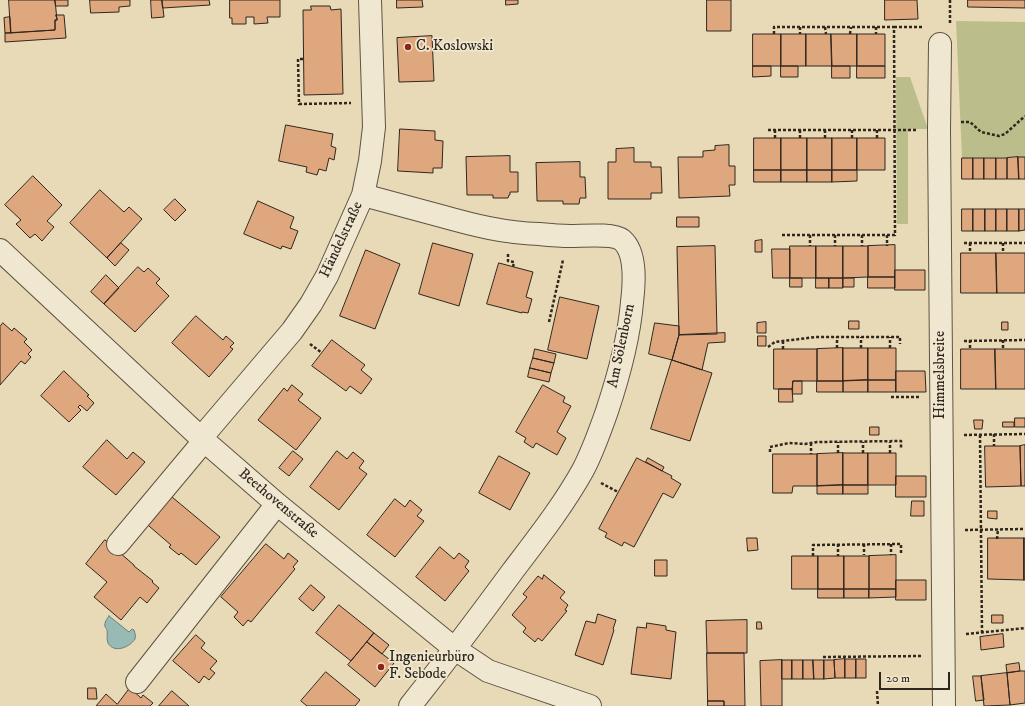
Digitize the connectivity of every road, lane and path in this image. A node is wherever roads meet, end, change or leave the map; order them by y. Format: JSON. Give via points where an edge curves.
{"nodes":[{"id":1,"x":370,"y":0,"type":"edge"},
{"id":2,"x":950,"y":0,"type":"edge"},
{"id":3,"x":800,"y":27,"type":"junction"},
{"id":4,"x":825,"y":27,"type":"junction"},
{"id":5,"x":851,"y":27,"type":"junction"},
{"id":6,"x":876,"y":27,"type":"junction"},
{"id":7,"x":774,"y":34,"type":"dead end"},
{"id":8,"x":800,"y":34,"type":"dead end"},
{"id":9,"x":826,"y":34,"type":"dead end"},
{"id":10,"x":850,"y":34,"type":"dead end"},
{"id":11,"x":876,"y":34,"type":"dead end"},
{"id":12,"x":945,"y":36,"type":"joint"},
{"id":13,"x":303,"y":59,"type":"dead end"},
{"id":14,"x":373,"y":102,"type":"junction"},
{"id":15,"x":1025,"y":116,"type":"edge"},
{"id":16,"x":768,"y":130,"type":"dead end"},
{"id":17,"x":775,"y":130,"type":"junction"},
{"id":18,"x":800,"y":130,"type":"junction"},
{"id":19,"x":825,"y":130,"type":"junction"},
{"id":20,"x":852,"y":130,"type":"junction"},
{"id":21,"x":877,"y":130,"type":"junction"},
{"id":22,"x":895,"y":130,"type":"junction"},
{"id":23,"x":939,"y":130,"type":"junction"},
{"id":24,"x":775,"y":138,"type":"dead end"},
{"id":25,"x":800,"y":138,"type":"dead end"},
{"id":26,"x":825,"y":138,"type":"dead end"},
{"id":27,"x":852,"y":138,"type":"dead end"},
{"id":28,"x":877,"y":138,"type":"dead end"},
{"id":29,"x":363,"y":195,"type":"junction"},
{"id":30,"x":782,"y":235,"type":"dead end"},
{"id":31,"x":810,"y":235,"type":"junction"},
{"id":32,"x":836,"y":235,"type":"junction"},
{"id":33,"x":862,"y":235,"type":"junction"},
{"id":34,"x":887,"y":235,"type":"junction"},
{"id":35,"x":895,"y":235,"type":"junction"},
{"id":36,"x":900,"y":235,"type":"dead end"},
{"id":37,"x":569,"y":236,"type":"junction"},
{"id":38,"x":940,"y":243,"type":"junction"},
{"id":39,"x":970,"y":243,"type":"junction"},
{"id":40,"x":1003,"y":243,"type":"junction"},
{"id":41,"x":1025,"y":243,"type":"edge"},
{"id":42,"x":810,"y":246,"type":"dead end"},
{"id":43,"x":836,"y":246,"type":"dead end"},
{"id":44,"x":862,"y":246,"type":"dead end"},
{"id":45,"x":887,"y":246,"type":"dead end"},
{"id":46,"x":0,"y":250,"type":"edge"},
{"id":47,"x":970,"y":253,"type":"dead end"},
{"id":48,"x":1003,"y":253,"type":"dead end"},
{"id":49,"x":549,"y":322,"type":"dead end"},
{"id":50,"x":837,"y":337,"type":"junction"},
{"id":51,"x":861,"y":337,"type":"junction"},
{"id":52,"x":890,"y":337,"type":"junction"},
{"id":53,"x":970,"y":340,"type":"junction"},
{"id":54,"x":1003,"y":340,"type":"junction"},
{"id":55,"x":1025,"y":340,"type":"edge"},
{"id":56,"x":783,"y":341,"type":"junction"},
{"id":57,"x":900,"y":344,"type":"dead end"},
{"id":58,"x":941,"y":344,"type":"junction"},
{"id":59,"x":768,"y":347,"type":"dead end"},
{"id":60,"x":837,"y":348,"type":"dead end"},
{"id":61,"x":861,"y":348,"type":"dead end"},
{"id":62,"x":890,"y":348,"type":"dead end"},
{"id":63,"x":783,"y":349,"type":"dead end"},
{"id":64,"x":970,"y":349,"type":"dead end"},
{"id":65,"x":1003,"y":349,"type":"dead end"},
{"id":66,"x":941,"y":396,"type":"junction"},
{"id":67,"x":891,"y":397,"type":"dead end"},
{"id":68,"x":994,"y":434,"type":"junction"},
{"id":69,"x":1025,"y":434,"type":"edge"},
{"id":70,"x":941,"y":435,"type":"junction"},
{"id":71,"x":980,"y":435,"type":"junction"},
{"id":72,"x":202,"y":440,"type":"junction"},
{"id":73,"x":838,"y":442,"type":"junction"},
{"id":74,"x":863,"y":442,"type":"junction"},
{"id":75,"x":890,"y":442,"type":"junction"},
{"id":76,"x":811,"y":443,"type":"junction"},
{"id":77,"x":994,"y":446,"type":"dead end"},
{"id":78,"x":901,"y":448,"type":"dead end"},
{"id":79,"x":770,"y":452,"type":"dead end"},
{"id":80,"x":863,"y":453,"type":"dead end"},
{"id":81,"x":890,"y":453,"type":"dead end"},
{"id":82,"x":811,"y":454,"type":"dead end"},
{"id":83,"x":838,"y":454,"type":"dead end"},
{"id":84,"x":277,"y":504,"type":"junction"},
{"id":85,"x":981,"y":529,"type":"junction"},
{"id":86,"x":998,"y":529,"type":"junction"},
{"id":87,"x":1025,"y":529,"type":"edge"},
{"id":88,"x":942,"y":530,"type":"junction"},
{"id":89,"x":998,"y":538,"type":"dead end"},
{"id":90,"x":118,"y":544,"type":"dead end"},
{"id":91,"x":838,"y":544,"type":"junction"},
{"id":92,"x":864,"y":544,"type":"junction"},
{"id":93,"x":891,"y":544,"type":"junction"},
{"id":94,"x":891,"y":555,"type":"dead end"},
{"id":95,"x":901,"y":555,"type":"dead end"},
{"id":96,"x":813,"y":556,"type":"dead end"},
{"id":97,"x":838,"y":556,"type":"dead end"},
{"id":98,"x":864,"y":556,"type":"dead end"},
{"id":99,"x":1025,"y":628,"type":"edge"},
{"id":100,"x":982,"y":633,"type":"junction"},
{"id":101,"x":943,"y":646,"type":"junction"},
{"id":102,"x":455,"y":649,"type":"junction"},
{"id":103,"x":823,"y":657,"type":"dead end"},
{"id":104,"x":137,"y":682,"type":"dead end"},
{"id":105,"x":877,"y":691,"type":"dead end"},
{"id":106,"x":410,"y":706,"type":"edge"},
{"id":107,"x":590,"y":706,"type":"edge"},
{"id":108,"x":878,"y":706,"type":"edge"},
{"id":109,"x":944,"y":706,"type":"edge"}],
"edges":[{"from":1,"to":14,"type":"street","name":"Händelstraße"},
{"from":2,"to":12,"type":"path"},
{"from":3,"to":4,"type":"path"},
{"from":3,"to":7,"type":"path","via":[[774,28]]},
{"from":3,"to":8,"type":"path"},
{"from":4,"to":5,"type":"path"},
{"from":4,"to":9,"type":"path"},
{"from":5,"to":6,"type":"path"},
{"from":5,"to":10,"type":"path"},
{"from":6,"to":11,"type":"path"},
{"from":6,"to":22,"type":"path","via":[[894,27]]},
{"from":12,"to":23,"type":"street","name":"Himmelsbreite"},
{"from":13,"to":14,"type":"path","via":[[298,59],[299,104]]},
{"from":14,"to":29,"type":"street","name":"Händelstraße","via":[[374,127]]},
{"from":15,"to":23,"type":"path","via":[[1005,134],[999,136],[981,132],[970,122],[960,122]]},
{"from":16,"to":17,"type":"path"},
{"from":17,"to":18,"type":"path"},
{"from":17,"to":24,"type":"path"},
{"from":18,"to":19,"type":"path"},
{"from":18,"to":25,"type":"path"},
{"from":19,"to":20,"type":"path"},
{"from":19,"to":26,"type":"path"},
{"from":20,"to":21,"type":"path"},
{"from":20,"to":27,"type":"path"},
{"from":21,"to":22,"type":"path"},
{"from":21,"to":28,"type":"path"},
{"from":22,"to":23,"type":"path"},
{"from":22,"to":35,"type":"path"},
{"from":23,"to":38,"type":"street","name":"Himmelsbreite"},
{"from":29,"to":37,"type":"street","name":"Am Sölenborn","via":[[500,230]]},
{"from":29,"to":72,"type":"street","name":"Händelstraße","via":[[327,276],[311,304],[292,331]]},
{"from":30,"to":31,"type":"path"},
{"from":31,"to":32,"type":"path"},
{"from":31,"to":42,"type":"path"},
{"from":32,"to":33,"type":"path"},
{"from":32,"to":43,"type":"path"},
{"from":33,"to":34,"type":"path"},
{"from":33,"to":44,"type":"path"},
{"from":34,"to":35,"type":"path"},
{"from":34,"to":45,"type":"path"},
{"from":35,"to":36,"type":"path"},
{"from":37,"to":49,"type":"path"},
{"from":37,"to":102,"type":"street","name":"Am Sölenborn","via":[[616,237],[623,241],[629,251],[633,263],[634,282],[631,320],[623,359],[599,435],[583,469],[544,530]]},
{"from":38,"to":39,"type":"path"},
{"from":38,"to":58,"type":"street","name":"Himmelsbreite"},
{"from":39,"to":40,"type":"path"},
{"from":39,"to":47,"type":"path"},
{"from":40,"to":41,"type":"path"},
{"from":40,"to":48,"type":"path"},
{"from":46,"to":72,"type":"street","name":"Beethovenstraße"},
{"from":50,"to":51,"type":"path"},
{"from":50,"to":56,"type":"path"},
{"from":50,"to":60,"type":"path"},
{"from":51,"to":52,"type":"path"},
{"from":51,"to":61,"type":"path"},
{"from":52,"to":57,"type":"path","via":[[900,337]]},
{"from":52,"to":62,"type":"path"},
{"from":53,"to":54,"type":"path"},
{"from":53,"to":58,"type":"path"},
{"from":53,"to":64,"type":"path"},
{"from":54,"to":55,"type":"path"},
{"from":54,"to":65,"type":"path"},
{"from":56,"to":59,"type":"path","via":[[775,342]]},
{"from":56,"to":63,"type":"path"},
{"from":58,"to":66,"type":"street","name":"Himmelsbreite"},
{"from":66,"to":67,"type":"path"},
{"from":66,"to":70,"type":"street","name":"Himmelsbreite"},
{"from":68,"to":69,"type":"path"},
{"from":68,"to":71,"type":"path"},
{"from":68,"to":77,"type":"path"},
{"from":70,"to":71,"type":"path"},
{"from":70,"to":88,"type":"street","name":"Himmelsbreite"},
{"from":71,"to":85,"type":"path"},
{"from":72,"to":84,"type":"street","name":"Beethovenstraße"},
{"from":72,"to":90,"type":"street","name":"Händelstraße"},
{"from":73,"to":74,"type":"path"},
{"from":73,"to":76,"type":"path"},
{"from":73,"to":83,"type":"path"},
{"from":74,"to":75,"type":"path"},
{"from":74,"to":80,"type":"path"},
{"from":75,"to":78,"type":"path","via":[[901,442]]},
{"from":75,"to":81,"type":"path"},
{"from":76,"to":79,"type":"path","via":[[789,443],[770,447]]},
{"from":76,"to":82,"type":"path"},
{"from":84,"to":102,"type":"street","name":"Beethovenstraße"},
{"from":84,"to":104,"type":"street"},
{"from":85,"to":86,"type":"path"},
{"from":85,"to":88,"type":"path"},
{"from":85,"to":100,"type":"path"},
{"from":86,"to":87,"type":"path"},
{"from":86,"to":89,"type":"path"},
{"from":88,"to":101,"type":"street","name":"Himmelsbreite"},
{"from":91,"to":92,"type":"path"},
{"from":91,"to":96,"type":"path","via":[[813,545]]},
{"from":91,"to":97,"type":"path"},
{"from":92,"to":93,"type":"path"},
{"from":92,"to":98,"type":"path"},
{"from":93,"to":94,"type":"path"},
{"from":93,"to":95,"type":"path","via":[[901,544]]},
{"from":99,"to":100,"type":"path"},
{"from":100,"to":101,"type":"path"},
{"from":101,"to":103,"type":"path"},
{"from":101,"to":109,"type":"street","name":"Himmelsbreite"},
{"from":102,"to":106,"type":"street","name":"Am Sölenborn"},
{"from":102,"to":107,"type":"street","name":"Beethovenstraße","via":[[488,671]]},
{"from":105,"to":108,"type":"path"}]}
